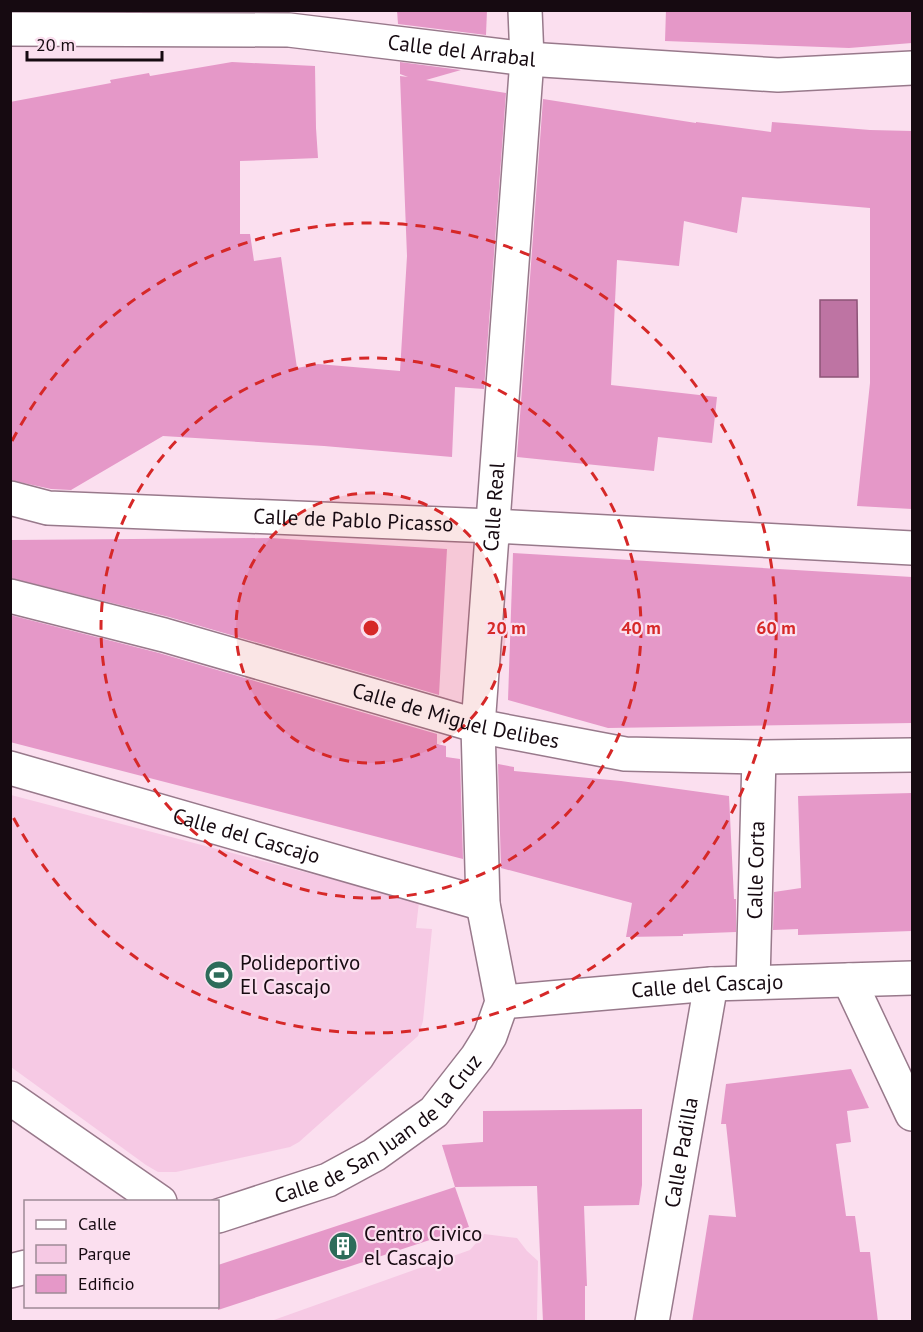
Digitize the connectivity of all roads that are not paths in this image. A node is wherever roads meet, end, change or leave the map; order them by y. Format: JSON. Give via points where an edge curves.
{"nodes":[{"id":1,"x":525,"y":10,"type":"edge"},
{"id":2,"x":10,"y":29,"type":"edge"},
{"id":3,"x":527,"y":59,"type":"junction"},
{"id":4,"x":912,"y":68,"type":"edge"},
{"id":5,"x":10,"y":498,"type":"edge"},
{"id":6,"x":492,"y":526,"type":"junction"},
{"id":7,"x":912,"y":548,"type":"edge"},
{"id":8,"x":10,"y":596,"type":"edge"},
{"id":9,"x":478,"y":726,"type":"junction"},
{"id":10,"x":912,"y":755,"type":"edge"},
{"id":11,"x":759,"y":758,"type":"junction"},
{"id":12,"x":10,"y":768,"type":"edge"},
{"id":13,"x":483,"y":904,"type":"junction"},
{"id":14,"x":912,"y":978,"type":"edge"},
{"id":15,"x":849,"y":980,"type":"junction"},
{"id":16,"x":753,"y":982,"type":"junction"},
{"id":17,"x":711,"y":984,"type":"junction"},
{"id":18,"x":502,"y":1002,"type":"junction"},
{"id":19,"x":10,"y":1098,"type":"edge"},
{"id":20,"x":912,"y":1114,"type":"edge"},
{"id":21,"x":157,"y":1200,"type":"edge"},
{"id":22,"x":219,"y":1216,"type":"edge"},
{"id":23,"x":652,"y":1322,"type":"edge"}],
"edges":[{"from":1,"to":3,"type":"street","name":"Calle Real"},
{"from":2,"to":3,"type":"street","name":"Calle del Arrabal","via":[[289,30]]},
{"from":3,"to":4,"type":"street","name":"Calle del Arrabal","via":[[778,75]]},
{"from":3,"to":6,"type":"street","name":"Calle Real"},
{"from":5,"to":6,"type":"street","name":"Calle de Pablo Picasso","via":[[48,508]]},
{"from":6,"to":7,"type":"street","name":"Calle de Pablo Picasso"},
{"from":6,"to":9,"type":"street","name":"Calle Real"},
{"from":8,"to":9,"type":"street","name":"Calle de Miguel Delibes","via":[[164,635]]},
{"from":9,"to":11,"type":"street","name":"Calle de Miguel Delibes","via":[[625,754]]},
{"from":9,"to":13,"type":"street","name":"Calle Real"},
{"from":10,"to":11,"type":"street","name":"Calle de Miguel Delibes"},
{"from":11,"to":16,"type":"street","name":"Calle Corta"},
{"from":12,"to":13,"type":"street","name":"Calle del Cascajo"},
{"from":13,"to":18,"type":"street","name":"Calle Real"},
{"from":14,"to":15,"type":"street","name":"Calle del Cascajo"},
{"from":15,"to":16,"type":"street","name":"Calle del Cascajo"},
{"from":15,"to":20,"type":"street"},
{"from":16,"to":17,"type":"street","name":"Calle del Cascajo"},
{"from":17,"to":18,"type":"street","name":"Calle del Cascajo"},
{"from":17,"to":23,"type":"street","name":"Calle Padilla"},
{"from":18,"to":22,"type":"street","name":"Calle de San Juan de la Cruz","via":[[477,1058],[434,1112],[374,1155],[328,1180]]},
{"from":19,"to":21,"type":"street"}]}
